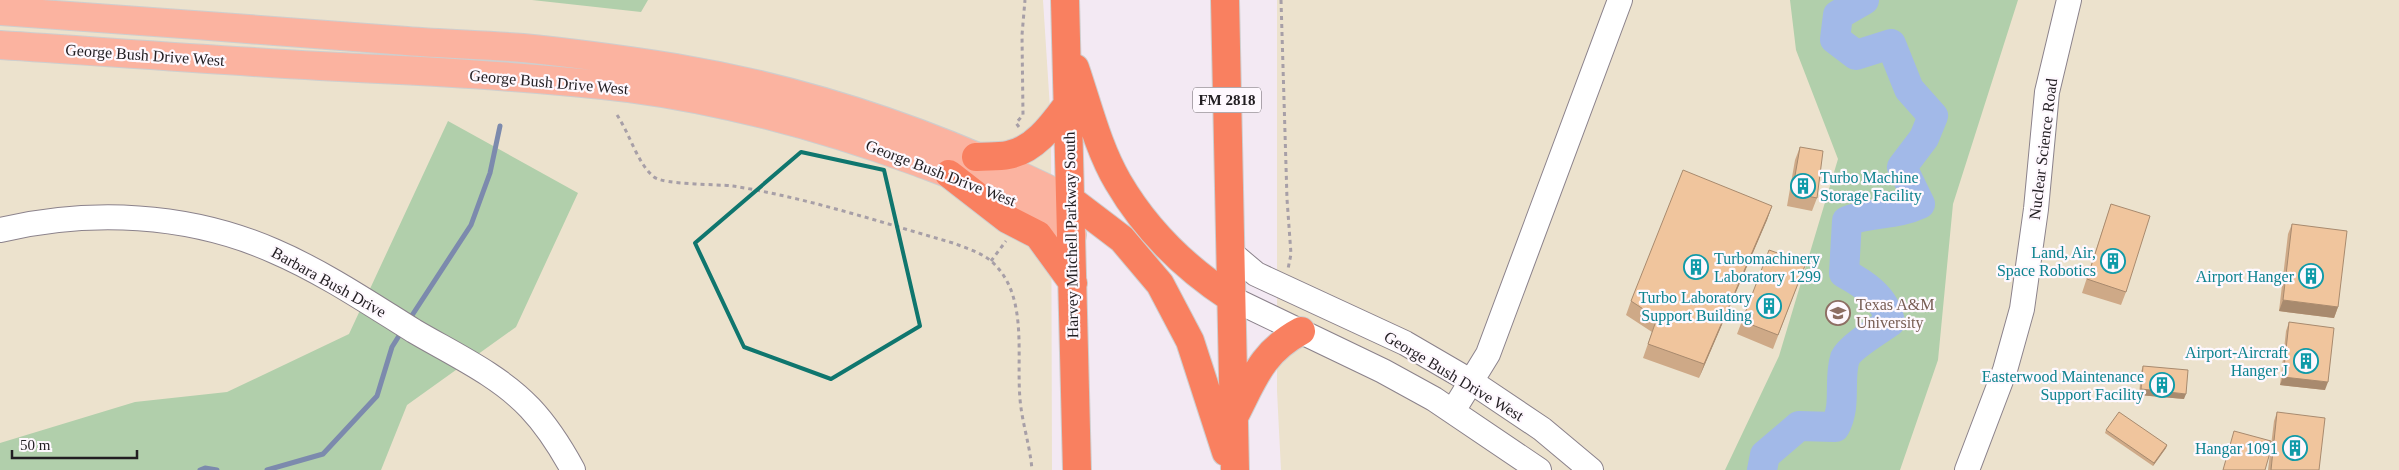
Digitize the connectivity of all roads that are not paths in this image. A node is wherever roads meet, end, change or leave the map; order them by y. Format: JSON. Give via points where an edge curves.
{"nodes":[{"id":1,"x":1065,"y":0,"type":"edge"},
{"id":2,"x":1225,"y":0,"type":"edge"},
{"id":3,"x":1620,"y":0,"type":"edge"},
{"id":4,"x":2069,"y":0,"type":"edge"},
{"id":5,"x":12,"y":8,"type":"edge"},
{"id":6,"x":1066,"y":43,"type":"junction"},
{"id":7,"x":0,"y":45,"type":"edge"},
{"id":8,"x":1068,"y":104,"type":"junction"},
{"id":9,"x":976,"y":157,"type":"junction"},
{"id":10,"x":949,"y":174,"type":"junction"},
{"id":11,"x":1072,"y":201,"type":"junction"},
{"id":12,"x":0,"y":230,"type":"edge"},
{"id":13,"x":1072,"y":235,"type":"junction"},
{"id":14,"x":1230,"y":252,"type":"junction"},
{"id":15,"x":1073,"y":283,"type":"junction"},
{"id":16,"x":1231,"y":298,"type":"junction"},
{"id":17,"x":1301,"y":331,"type":"junction"},
{"id":18,"x":1472,"y":382,"type":"junction"},
{"id":19,"x":1453,"y":412,"type":"junction"},
{"id":20,"x":1234,"y":416,"type":"junction"},
{"id":21,"x":573,"y":470,"type":"edge"},
{"id":22,"x":1077,"y":470,"type":"edge"},
{"id":23,"x":1233,"y":470,"type":"edge"},
{"id":24,"x":1539,"y":470,"type":"edge"},
{"id":25,"x":1592,"y":470,"type":"edge"},
{"id":26,"x":1967,"y":470,"type":"edge"}],
"edges":[{"from":1,"to":6,"type":"highway","name":"Harvey Mitchell Parkway South"},
{"from":2,"to":14,"type":"highway","number":"FM 2818"},
{"from":3,"to":18,"type":"street","via":[[1488,354]]},
{"from":4,"to":26,"type":"street","name":"Nuclear Science Road","via":[[2047,92],[2022,310],[2005,370]]},
{"from":5,"to":9,"type":"main road","name":"George Bush Drive West","via":[[525,49],[678,69],[831,105],[942,142]]},
{"from":6,"to":8,"type":"highway","name":"Harvey Mitchell Parkway South"},
{"from":6,"to":16,"type":"highway","via":[[1117,180],[1162,242],[1185,264]]},
{"from":7,"to":10,"type":"main road","name":"George Bush Drive West","via":[[514,76],[630,88],[771,116],[872,146]]},
{"from":8,"to":9,"type":"highway","via":[[1052,126],[1030,145],[1009,155]]},
{"from":8,"to":11,"type":"highway","name":"Harvey Mitchell Parkway South"},
{"from":9,"to":11,"type":"main road","name":"George Bush Drive West"},
{"from":10,"to":13,"type":"main road","name":"George Bush Drive West","via":[[1040,213]]},
{"from":10,"to":15,"type":"highway","via":[[1007,219],[1038,234]]},
{"from":11,"to":13,"type":"highway","name":"Harvey Mitchell Parkway South"},
{"from":11,"to":23,"type":"highway","via":[[1122,239],[1160,284],[1190,340]]},
{"from":12,"to":21,"type":"street","name":"Barbara Bush Drive","via":[[32,223],[95,218],[153,219],[184,223],[274,250],[496,381],[530,408],[548,429]]},
{"from":13,"to":15,"type":"highway","name":"Harvey Mitchell Parkway South"},
{"from":14,"to":16,"type":"highway","number":"FM 2818"},
{"from":14,"to":18,"type":"street","name":"George Bush Drive West","via":[[1256,274],[1405,343]]},
{"from":15,"to":22,"type":"highway","name":"Harvey Mitchell Parkway South"},
{"from":16,"to":17,"type":"street","name":"George Bush Drive West"},
{"from":16,"to":20,"type":"highway","number":"FM 2818"},
{"from":17,"to":19,"type":"street","name":"George Bush Drive West","via":[[1383,371]]},
{"from":17,"to":20,"type":"highway","via":[[1287,339],[1260,366]]},
{"from":18,"to":19,"type":"street"},
{"from":18,"to":25,"type":"street","name":"George Bush Drive West","via":[[1542,429]]},
{"from":19,"to":24,"type":"street","name":"George Bush Drive West"},
{"from":20,"to":23,"type":"highway","number":"FM 2818"}]}
